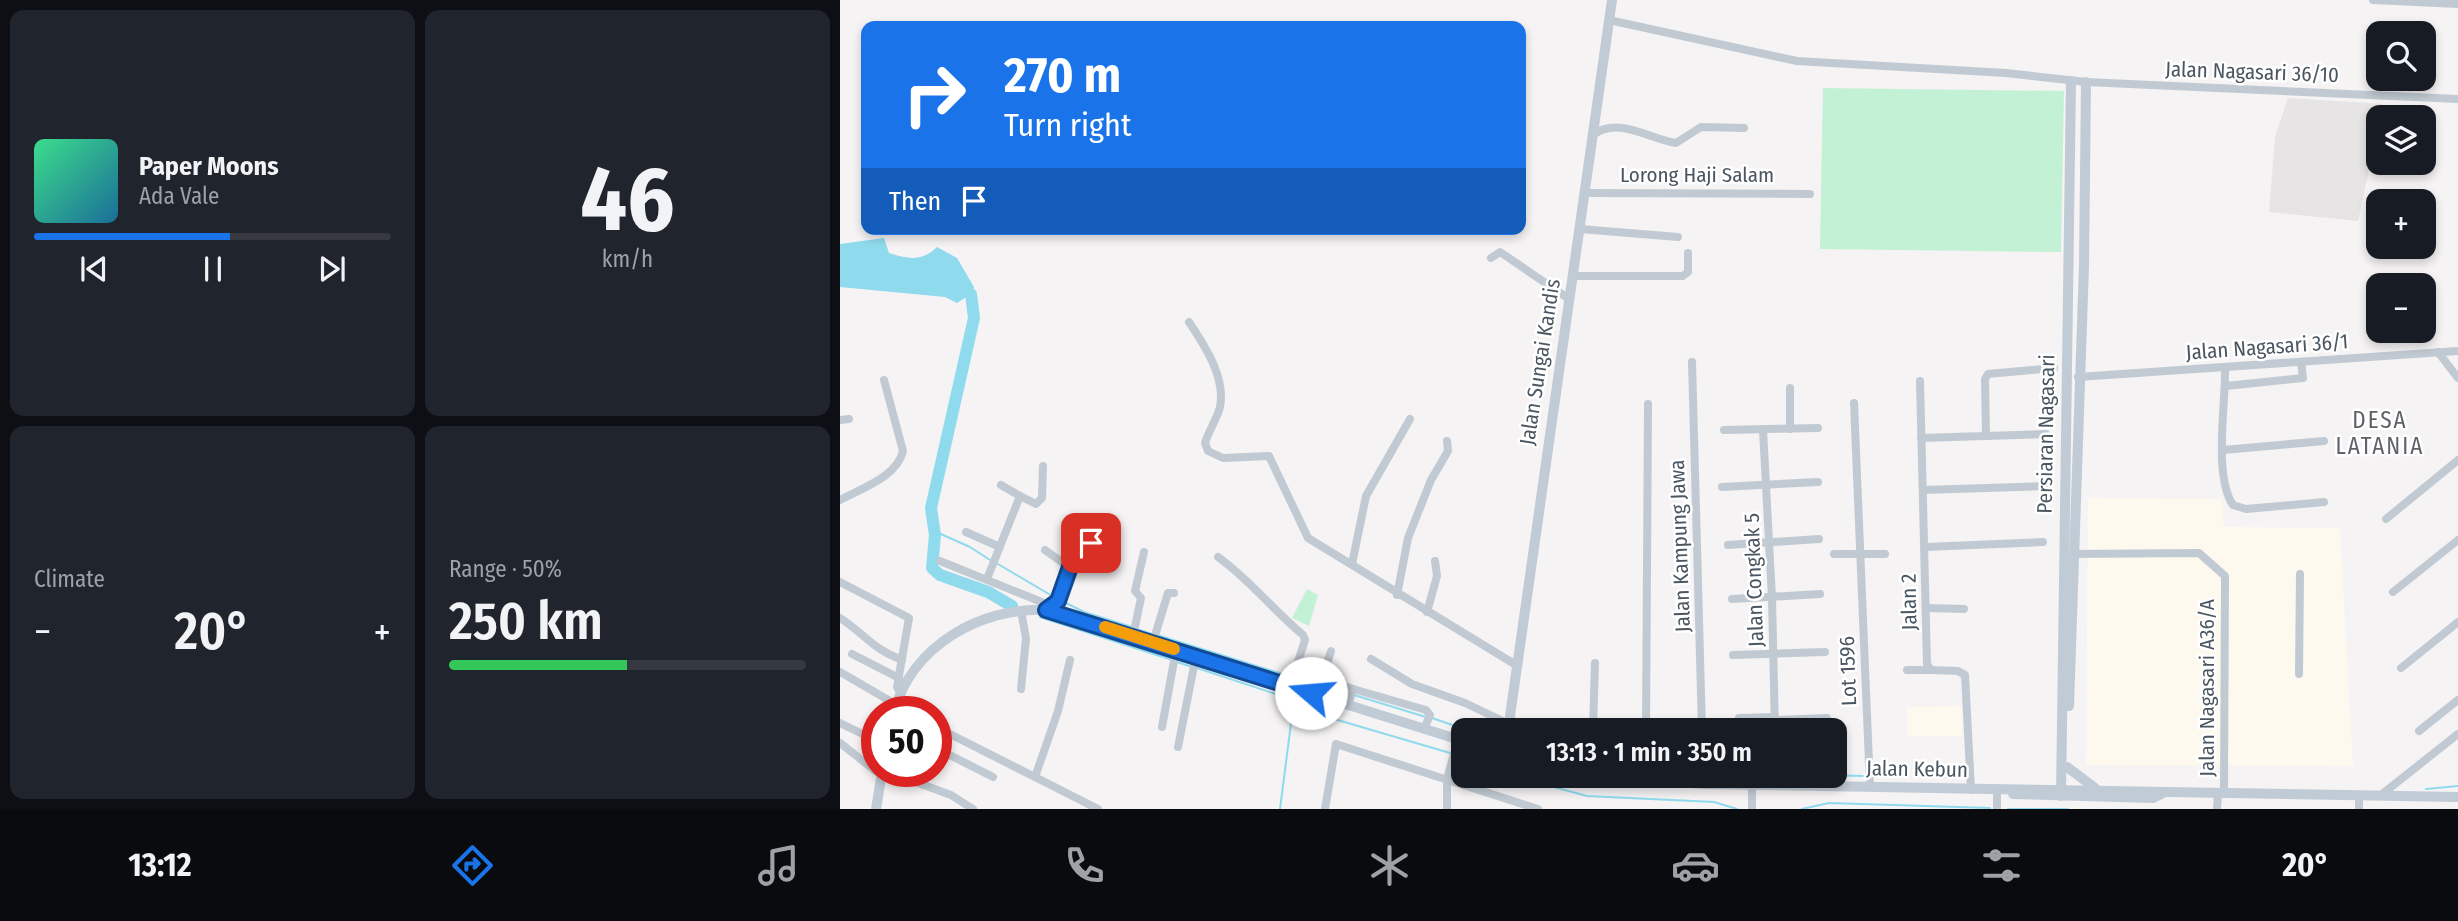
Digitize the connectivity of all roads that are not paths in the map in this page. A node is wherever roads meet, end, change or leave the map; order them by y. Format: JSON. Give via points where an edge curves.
{"nodes":[{"id":1,"x":1612,"y":0,"type":"edge"},
{"id":2,"x":2373,"y":0,"type":"edge"},
{"id":3,"x":2458,"y":4,"type":"edge"},
{"id":4,"x":1609,"y":20,"type":"junction"},
{"id":5,"x":2071,"y":81,"type":"junction"},
{"id":6,"x":2086,"y":82,"type":"junction"},
{"id":7,"x":2458,"y":99,"type":"edge"},
{"id":8,"x":2086,"y":101,"type":"junction"},
{"id":9,"x":2070,"y":103,"type":"junction"},
{"id":10,"x":1744,"y":128,"type":"dead end"},
{"id":11,"x":1593,"y":135,"type":"junction"},
{"id":12,"x":1585,"y":193,"type":"junction"},
{"id":13,"x":1810,"y":194,"type":"dead end"},
{"id":14,"x":1580,"y":229,"type":"junction"},
{"id":15,"x":1678,"y":237,"type":"dead end"},
{"id":16,"x":1688,"y":253,"type":"dead end"},
{"id":17,"x":1492,"y":258,"type":"dead end"},
{"id":18,"x":1573,"y":276,"type":"junction"},
{"id":19,"x":1569,"y":299,"type":"junction"},
{"id":20,"x":1189,"y":322,"type":"dead end"},
{"id":21,"x":2458,"y":351,"type":"edge"},
{"id":22,"x":2438,"y":352,"type":"junction"},
{"id":23,"x":1692,"y":362,"type":"dead end"},
{"id":24,"x":2301,"y":362,"type":"junction"},
{"id":25,"x":2225,"y":367,"type":"junction"},
{"id":26,"x":2054,"y":368,"type":"dead end"},
{"id":27,"x":2078,"y":377,"type":"junction"},
{"id":28,"x":2458,"y":378,"type":"edge"},
{"id":29,"x":884,"y":380,"type":"dead end"},
{"id":30,"x":1920,"y":382,"type":"dead end"},
{"id":31,"x":2226,"y":386,"type":"junction"},
{"id":32,"x":1790,"y":388,"type":"dead end"},
{"id":33,"x":1854,"y":403,"type":"dead end"},
{"id":34,"x":1648,"y":404,"type":"dead end"},
{"id":35,"x":1410,"y":419,"type":"dead end"},
{"id":36,"x":1818,"y":428,"type":"dead end"},
{"id":37,"x":1763,"y":429,"type":"junction"},
{"id":38,"x":1790,"y":429,"type":"junction"},
{"id":39,"x":1724,"y":430,"type":"dead end"},
{"id":40,"x":2046,"y":434,"type":"dead end"},
{"id":41,"x":1986,"y":436,"type":"junction"},
{"id":42,"x":1921,"y":438,"type":"junction"},
{"id":43,"x":1447,"y":441,"type":"dead end"},
{"id":44,"x":2324,"y":441,"type":"dead end"},
{"id":45,"x":2223,"y":450,"type":"junction"},
{"id":46,"x":2458,"y":460,"type":"edge"},
{"id":47,"x":1044,"y":466,"type":"dead end"},
{"id":48,"x":1818,"y":482,"type":"dead end"},
{"id":49,"x":1002,"y":485,"type":"dead end"},
{"id":50,"x":1767,"y":485,"type":"junction"},
{"id":51,"x":2047,"y":486,"type":"dead end"},
{"id":52,"x":1722,"y":487,"type":"dead end"},
{"id":53,"x":1923,"y":490,"type":"junction"},
{"id":54,"x":1020,"y":496,"type":"junction"},
{"id":55,"x":840,"y":500,"type":"edge"},
{"id":56,"x":2324,"y":502,"type":"dead end"},
{"id":57,"x":2386,"y":519,"type":"dead end"},
{"id":58,"x":1068,"y":526,"type":"dead end"},
{"id":59,"x":966,"y":532,"type":"dead end"},
{"id":60,"x":1819,"y":539,"type":"dead end"},
{"id":61,"x":2458,"y":540,"type":"edge"},
{"id":62,"x":1770,"y":541,"type":"junction"},
{"id":63,"x":2043,"y":542,"type":"dead end"},
{"id":64,"x":1728,"y":545,"type":"dead end"},
{"id":65,"x":1000,"y":547,"type":"junction"},
{"id":66,"x":1926,"y":547,"type":"junction"},
{"id":67,"x":1045,"y":550,"type":"dead end"},
{"id":68,"x":1144,"y":552,"type":"dead end"},
{"id":69,"x":1834,"y":554,"type":"dead end"},
{"id":70,"x":1860,"y":554,"type":"junction"},
{"id":71,"x":1885,"y":554,"type":"dead end"},
{"id":72,"x":2068,"y":554,"type":"junction"},
{"id":73,"x":1217,"y":557,"type":"dead end"},
{"id":74,"x":940,"y":561,"type":"dead end"},
{"id":75,"x":1435,"y":561,"type":"dead end"},
{"id":76,"x":1352,"y":564,"type":"junction"},
{"id":77,"x":1070,"y":568,"type":"junction"},
{"id":78,"x":2300,"y":574,"type":"dead end"},
{"id":79,"x":987,"y":579,"type":"junction"},
{"id":80,"x":840,"y":583,"type":"edge"},
{"id":81,"x":2393,"y":592,"type":"dead end"},
{"id":82,"x":1174,"y":593,"type":"dead end"},
{"id":83,"x":1819,"y":594,"type":"dead end"},
{"id":84,"x":1397,"y":595,"type":"junction"},
{"id":85,"x":1772,"y":598,"type":"junction"},
{"id":86,"x":1732,"y":599,"type":"dead end"},
{"id":87,"x":1053,"y":603,"type":"junction"},
{"id":88,"x":1928,"y":608,"type":"junction"},
{"id":89,"x":1964,"y":609,"type":"dead end"},
{"id":90,"x":1021,"y":611,"type":"junction"},
{"id":91,"x":1427,"y":612,"type":"junction"},
{"id":92,"x":840,"y":618,"type":"edge"},
{"id":93,"x":2458,"y":622,"type":"edge"},
{"id":94,"x":1134,"y":631,"type":"junction"},
{"id":95,"x":1154,"y":637,"type":"junction"},
{"id":96,"x":1331,"y":651,"type":"dead end"},
{"id":97,"x":1825,"y":652,"type":"dead end"},
{"id":98,"x":852,"y":654,"type":"dead end"},
{"id":99,"x":1774,"y":654,"type":"junction"},
{"id":100,"x":1733,"y":655,"type":"dead end"},
{"id":101,"x":1173,"y":658,"type":"junction"},
{"id":102,"x":1371,"y":659,"type":"dead end"},
{"id":103,"x":902,"y":660,"type":"junction"},
{"id":104,"x":1070,"y":660,"type":"dead end"},
{"id":105,"x":1595,"y":663,"type":"dead end"},
{"id":106,"x":1193,"y":664,"type":"junction"},
{"id":107,"x":1516,"y":665,"type":"junction"},
{"id":108,"x":2401,"y":668,"type":"dead end"},
{"id":109,"x":1907,"y":670,"type":"dead end"},
{"id":110,"x":1931,"y":670,"type":"junction"},
{"id":111,"x":840,"y":671,"type":"edge"},
{"id":112,"x":2299,"y":674,"type":"dead end"},
{"id":113,"x":898,"y":678,"type":"junction"},
{"id":114,"x":1293,"y":680,"type":"junction"},
{"id":115,"x":1021,"y":689,"type":"dead end"},
{"id":116,"x":901,"y":694,"type":"joint"},
{"id":117,"x":876,"y":696,"type":"edge"},
{"id":118,"x":1351,"y":696,"type":"junction"},
{"id":119,"x":2458,"y":700,"type":"edge"},
{"id":120,"x":1492,"y":718,"type":"edge"},
{"id":121,"x":1509,"y":718,"type":"edge"},
{"id":122,"x":1593,"y":718,"type":"edge"},
{"id":123,"x":1646,"y":718,"type":"edge"},
{"id":124,"x":1702,"y":718,"type":"edge"},
{"id":125,"x":1774,"y":718,"type":"edge"},
{"id":126,"x":1427,"y":721,"type":"junction"},
{"id":127,"x":840,"y":723,"type":"edge"},
{"id":128,"x":1162,"y":727,"type":"dead end"},
{"id":129,"x":2419,"y":731,"type":"dead end"},
{"id":130,"x":861,"y":733,"type":"edge"},
{"id":131,"x":2458,"y":734,"type":"edge"},
{"id":132,"x":952,"y":735,"type":"edge"},
{"id":133,"x":1451,"y":738,"type":"edge"},
{"id":134,"x":840,"y":743,"type":"edge"},
{"id":135,"x":1178,"y":747,"type":"dead end"},
{"id":136,"x":952,"y":756,"type":"edge"},
{"id":137,"x":861,"y":758,"type":"edge"},
{"id":138,"x":1451,"y":760,"type":"edge"},
{"id":139,"x":2064,"y":767,"type":"junction"},
{"id":140,"x":993,"y":777,"type":"dead end"},
{"id":141,"x":1035,"y":777,"type":"junction"},
{"id":142,"x":1447,"y":779,"type":"junction"},
{"id":143,"x":1847,"y":786,"type":"edge"},
{"id":144,"x":879,"y":787,"type":"edge"},
{"id":145,"x":927,"y":787,"type":"edge"},
{"id":146,"x":1752,"y":788,"type":"edge"},
{"id":147,"x":1870,"y":788,"type":"junction"},
{"id":148,"x":2038,"y":788,"type":"junction"},
{"id":149,"x":2097,"y":789,"type":"junction"},
{"id":150,"x":1970,"y":790,"type":"junction"},
{"id":151,"x":2000,"y":790,"type":"junction"},
{"id":152,"x":2063,"y":792,"type":"junction"},
{"id":153,"x":2163,"y":793,"type":"junction"},
{"id":154,"x":2221,"y":794,"type":"junction"},
{"id":155,"x":2360,"y":796,"type":"junction"},
{"id":156,"x":2380,"y":796,"type":"junction"},
{"id":157,"x":2458,"y":797,"type":"edge"},
{"id":158,"x":1516,"y":806,"type":"edge"},
{"id":159,"x":877,"y":808,"type":"edge"},
{"id":160,"x":1752,"y":808,"type":"edge"},
{"id":161,"x":973,"y":809,"type":"edge"},
{"id":162,"x":1098,"y":809,"type":"edge"},
{"id":163,"x":1326,"y":809,"type":"edge"},
{"id":164,"x":1447,"y":809,"type":"edge"},
{"id":165,"x":1538,"y":809,"type":"edge"},
{"id":166,"x":1997,"y":809,"type":"edge"},
{"id":167,"x":2217,"y":809,"type":"edge"},
{"id":168,"x":2360,"y":809,"type":"edge"}],
"edges":[{"from":1,"to":4,"type":"street","name":"Jalan Sungai Kandis"},
{"from":2,"to":3,"type":"street"},
{"from":4,"to":5,"type":"street","name":"Jalan Nagasari 36/10","via":[[1776,58]]},
{"from":4,"to":11,"type":"street","name":"Jalan Sungai Kandis"},
{"from":5,"to":6,"type":"street","name":"Jalan Nagasari 36/10"},
{"from":5,"to":9,"type":"street","name":"Persiaran Nagasari"},
{"from":6,"to":7,"type":"street","name":"Jalan Nagasari 36/10"},
{"from":6,"to":8,"type":"street","name":"Persiaran Nagasari"},
{"from":8,"to":9,"type":"street","via":[[2077,93]]},
{"from":8,"to":27,"type":"street","name":"Persiaran Nagasari"},
{"from":9,"to":72,"type":"street","name":"Persiaran Nagasari"},
{"from":10,"to":11,"type":"street","via":[[1701,127],[1676,143],[1632,129],[1603,128]]},
{"from":11,"to":12,"type":"street","name":"Jalan Sungai Kandis"},
{"from":12,"to":13,"type":"street","name":"Lorong Haji Salam"},
{"from":12,"to":14,"type":"street","name":"Jalan Sungai Kandis"},
{"from":14,"to":15,"type":"street"},
{"from":14,"to":18,"type":"street","name":"Jalan Sungai Kandis"},
{"from":16,"to":18,"type":"street","via":[[1688,272],[1683,276]]},
{"from":17,"to":19,"type":"street","via":[[1500,252]]},
{"from":18,"to":19,"type":"street","name":"Jalan Sungai Kandis"},
{"from":19,"to":107,"type":"street","name":"Jalan Sungai Kandis"},
{"from":20,"to":76,"type":"street","via":[[1205,345],[1222,386],[1220,409],[1205,443],[1208,451],[1223,457],[1269,456],[1304,533]]},
{"from":21,"to":22,"type":"street","name":"Jalan Nagasari 36/1"},
{"from":22,"to":24,"type":"street","name":"Jalan Nagasari 36/1"},
{"from":22,"to":28,"type":"street"},
{"from":23,"to":124,"type":"street","name":"Jalan Kampung Jawa"},
{"from":24,"to":25,"type":"street","name":"Jalan Nagasari 36/1"},
{"from":24,"to":31,"type":"street","via":[[2303,378]]},
{"from":25,"to":27,"type":"street","name":"Jalan Nagasari 36/1"},
{"from":25,"to":31,"type":"street"},
{"from":26,"to":41,"type":"street","via":[[1988,374]]},
{"from":27,"to":72,"type":"street","name":"Persiaran Nagasari"},
{"from":29,"to":55,"type":"street","via":[[903,451],[901,461],[888,474]]},
{"from":30,"to":42,"type":"street","name":"Jalan 2"},
{"from":31,"to":45,"type":"street"},
{"from":32,"to":38,"type":"street"},
{"from":33,"to":70,"type":"street","name":"Lot 1596"},
{"from":34,"to":123,"type":"street"},
{"from":35,"to":76,"type":"street","via":[[1366,496]]},
{"from":36,"to":38,"type":"street"},
{"from":37,"to":38,"type":"street"},
{"from":37,"to":39,"type":"street"},
{"from":37,"to":50,"type":"street","name":"Jalan Congkak 5"},
{"from":40,"to":41,"type":"street"},
{"from":41,"to":42,"type":"street"},
{"from":42,"to":53,"type":"street","name":"Jalan 2"},
{"from":43,"to":84,"type":"street","via":[[1448,451],[1408,538]]},
{"from":44,"to":45,"type":"street"},
{"from":45,"to":56,"type":"street","via":[[2227,496],[2234,505],[2246,509]]},
{"from":46,"to":57,"type":"street"},
{"from":47,"to":54,"type":"street","via":[[1040,502]]},
{"from":48,"to":50,"type":"street"},
{"from":49,"to":54,"type":"street"},
{"from":50,"to":52,"type":"street"},
{"from":50,"to":62,"type":"street","name":"Jalan Congkak 5"},
{"from":51,"to":53,"type":"street"},
{"from":53,"to":66,"type":"street","name":"Jalan 2"},
{"from":54,"to":65,"type":"street"},
{"from":58,"to":77,"type":"street","via":[[1091,543]]},
{"from":59,"to":65,"type":"street"},
{"from":60,"to":62,"type":"street"},
{"from":61,"to":81,"type":"street"},
{"from":62,"to":64,"type":"street"},
{"from":62,"to":85,"type":"street","name":"Jalan Congkak 5"},
{"from":63,"to":66,"type":"street"},
{"from":65,"to":79,"type":"street"},
{"from":66,"to":88,"type":"street","name":"Jalan 2"},
{"from":67,"to":77,"type":"street"},
{"from":68,"to":94,"type":"street","via":[[1135,582],[1141,598]]},
{"from":69,"to":70,"type":"street"},
{"from":70,"to":71,"type":"street"},
{"from":70,"to":147,"type":"street","name":"Lot 1596"},
{"from":72,"to":139,"type":"street","name":"Persiaran Nagasari"},
{"from":72,"to":154,"type":"street","name":"Jalan Nagasari A36/A","via":[[2199,553],[2225,576]]},
{"from":73,"to":114,"type":"street","via":[[1240,572],[1303,635]]},
{"from":74,"to":79,"type":"street"},
{"from":75,"to":91,"type":"street","via":[[1437,576]]},
{"from":76,"to":84,"type":"street"},
{"from":77,"to":87,"type":"street"},
{"from":78,"to":112,"type":"street"},
{"from":79,"to":87,"type":"street"},
{"from":80,"to":103,"type":"street","via":[[909,618]]},
{"from":82,"to":95,"type":"street","via":[[1168,593]]},
{"from":83,"to":85,"type":"street"},
{"from":84,"to":91,"type":"street"},
{"from":85,"to":86,"type":"street"},
{"from":85,"to":99,"type":"street","name":"Jalan Congkak 5"},
{"from":87,"to":90,"type":"street"},
{"from":87,"to":94,"type":"street"},
{"from":88,"to":89,"type":"street"},
{"from":88,"to":110,"type":"street","name":"Jalan 2","via":[[1927,664]]},
{"from":90,"to":115,"type":"street","via":[[1026,638]]},
{"from":90,"to":116,"type":"street","via":[[958,629],[919,666]]},
{"from":91,"to":107,"type":"street"},
{"from":92,"to":103,"type":"street","via":[[876,649]]},
{"from":93,"to":108,"type":"street"},
{"from":94,"to":95,"type":"street"},
{"from":95,"to":101,"type":"street"},
{"from":96,"to":118,"type":"street","via":[[1324,676]]},
{"from":97,"to":99,"type":"street"},
{"from":98,"to":113,"type":"street"},
{"from":99,"to":100,"type":"street"},
{"from":99,"to":125,"type":"street","name":"Jalan Congkak 5"},
{"from":101,"to":106,"type":"street"},
{"from":101,"to":128,"type":"street"},
{"from":102,"to":120,"type":"street","via":[[1412,684]]},
{"from":103,"to":113,"type":"street"},
{"from":104,"to":141,"type":"street"},
{"from":105,"to":122,"type":"street"},
{"from":106,"to":114,"type":"street"},
{"from":106,"to":135,"type":"street"},
{"from":107,"to":121,"type":"street","name":"Jalan Sungai Kandis"},
{"from":109,"to":110,"type":"street"},
{"from":110,"to":150,"type":"street","via":[[1965,675]]},
{"from":111,"to":117,"type":"street"},
{"from":113,"to":116,"type":"street"},
{"from":114,"to":118,"type":"street"},
{"from":118,"to":126,"type":"street"},
{"from":118,"to":126,"type":"street","via":[[1420,707]]},
{"from":119,"to":129,"type":"street"},
{"from":126,"to":133,"type":"street"},
{"from":127,"to":130,"type":"street"},
{"from":131,"to":156,"type":"street"},
{"from":132,"to":141,"type":"street"},
{"from":134,"to":137,"type":"street"},
{"from":136,"to":140,"type":"street"},
{"from":138,"to":142,"type":"street"},
{"from":139,"to":148,"type":"street","via":[[2049,784]]},
{"from":139,"to":149,"type":"street"},
{"from":139,"to":152,"type":"street","name":"Persiaran Nagasari"},
{"from":141,"to":162,"type":"street"},
{"from":142,"to":158,"type":"street"},
{"from":142,"to":163,"type":"street","via":[[1336,744]]},
{"from":142,"to":164,"type":"street"},
{"from":143,"to":147,"type":"street","name":"Jalan Kebun"},
{"from":144,"to":159,"type":"street"},
{"from":145,"to":161,"type":"street"},
{"from":146,"to":160,"type":"street"},
{"from":147,"to":150,"type":"street","name":"Jalan Kebun"},
{"from":148,"to":151,"type":"street","name":"Jalan Kebun"},
{"from":148,"to":152,"type":"street","name":"Jalan Kebun"},
{"from":149,"to":152,"type":"street","name":"Jalan Kebun"},
{"from":149,"to":153,"type":"street","name":"Jalan Kebun"},
{"from":150,"to":151,"type":"street","name":"Jalan Kebun"},
{"from":151,"to":152,"type":"street","name":"Jalan Kebun","via":[[2007,794]]},
{"from":151,"to":166,"type":"street"},
{"from":152,"to":153,"type":"street","name":"Jalan Kebun","via":[[2153,798]]},
{"from":153,"to":154,"type":"street","name":"Jalan Kebun"},
{"from":154,"to":155,"type":"street","name":"Jalan Kebun"},
{"from":154,"to":167,"type":"street","name":"Jalan Nagasari A36/A"},
{"from":155,"to":156,"type":"street","name":"Jalan Kebun"},
{"from":155,"to":168,"type":"street"},
{"from":156,"to":157,"type":"street","name":"Jalan Kebun"},
{"from":158,"to":165,"type":"street"}]}
